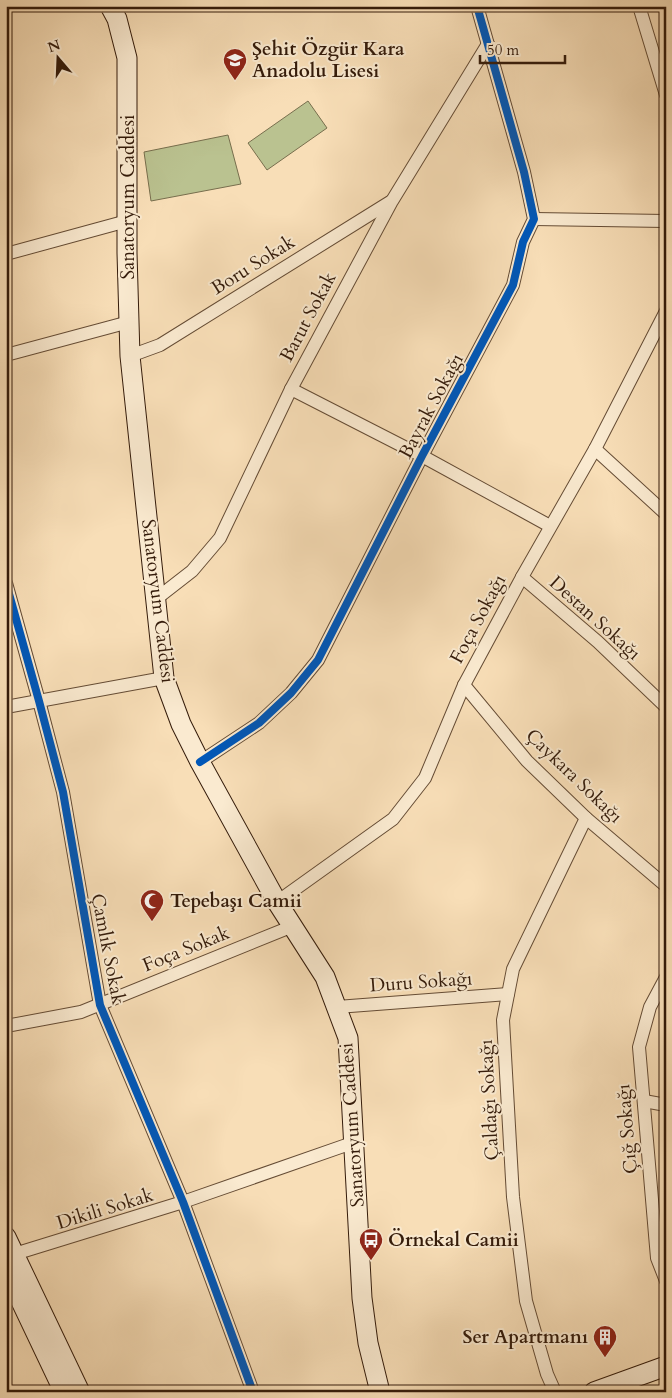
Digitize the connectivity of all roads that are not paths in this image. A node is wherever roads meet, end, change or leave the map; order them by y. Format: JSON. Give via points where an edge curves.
{"nodes":[{"id":1,"x":110,"y":6,"type":"edge"},
{"id":2,"x":477,"y":6,"type":"edge"},
{"id":3,"x":639,"y":6,"type":"edge"},
{"id":4,"x":488,"y":44,"type":"junction"},
{"id":5,"x":666,"y":95,"type":"edge"},
{"id":6,"x":392,"y":201,"type":"junction"},
{"id":7,"x":534,"y":219,"type":"junction"},
{"id":8,"x":127,"y":221,"type":"junction"},
{"id":9,"x":666,"y":221,"type":"edge"},
{"id":10,"x":6,"y":254,"type":"edge"},
{"id":11,"x":665,"y":315,"type":"edge"},
{"id":12,"x":129,"y":322,"type":"junction"},
{"id":13,"x":6,"y":355,"type":"edge"},
{"id":14,"x":130,"y":356,"type":"junction"},
{"id":15,"x":291,"y":389,"type":"junction"},
{"id":16,"x":596,"y":449,"type":"junction"},
{"id":17,"x":422,"y":456,"type":"junction"},
{"id":18,"x":666,"y":514,"type":"edge"},
{"id":19,"x":550,"y":526,"type":"junction"},
{"id":20,"x":522,"y":577,"type":"junction"},
{"id":21,"x":6,"y":584,"type":"edge"},
{"id":22,"x":156,"y":599,"type":"junction"},
{"id":23,"x":164,"y":678,"type":"junction"},
{"id":24,"x":464,"y":686,"type":"junction"},
{"id":25,"x":39,"y":700,"type":"junction"},
{"id":26,"x":6,"y":706,"type":"edge"},
{"id":27,"x":666,"y":707,"type":"edge"},
{"id":28,"x":200,"y":762,"type":"junction"},
{"id":29,"x":586,"y":818,"type":"junction"},
{"id":30,"x":666,"y":886,"type":"edge"},
{"id":31,"x":277,"y":902,"type":"junction"},
{"id":32,"x":293,"y":926,"type":"junction"},
{"id":33,"x":666,"y":977,"type":"edge"},
{"id":34,"x":508,"y":994,"type":"junction"},
{"id":35,"x":100,"y":1005,"type":"junction"},
{"id":36,"x":337,"y":1007,"type":"junction"},
{"id":37,"x":6,"y":1026,"type":"edge"},
{"id":38,"x":644,"y":1101,"type":"junction"},
{"id":39,"x":666,"y":1105,"type":"edge"},
{"id":40,"x":355,"y":1142,"type":"junction"},
{"id":41,"x":183,"y":1202,"type":"junction"},
{"id":42,"x":6,"y":1237,"type":"edge"},
{"id":43,"x":9,"y":1260,"type":"edge"},
{"id":44,"x":666,"y":1281,"type":"edge"},
{"id":45,"x":666,"y":1366,"type":"edge"},
{"id":46,"x":666,"y":1378,"type":"edge"},
{"id":47,"x":64,"y":1392,"type":"edge"},
{"id":48,"x":80,"y":1392,"type":"edge"},
{"id":49,"x":253,"y":1392,"type":"edge"},
{"id":50,"x":380,"y":1392,"type":"edge"},
{"id":51,"x":555,"y":1392,"type":"edge"},
{"id":52,"x":594,"y":1392,"type":"edge"},
{"id":53,"x":625,"y":1392,"type":"edge"}],
"edges":[{"from":1,"to":8,"type":"main road","name":"Sanatoryum Caddesi","via":[[117,19],[127,58]]},
{"from":2,"to":4,"type":"street"},
{"from":3,"to":5,"type":"street"},
{"from":4,"to":6,"type":"street","name":"Barut Sokak"},
{"from":4,"to":7,"type":"street"},
{"from":6,"to":14,"type":"street","name":"Boru Sokak","via":[[160,345]]},
{"from":6,"to":15,"type":"street","name":"Barut Sokak"},
{"from":7,"to":9,"type":"street"},
{"from":7,"to":17,"type":"street","name":"Bayrak Sokağı","via":[[523,242],[513,286]]},
{"from":8,"to":10,"type":"street"},
{"from":8,"to":12,"type":"main road","name":"Sanatoryum Caddesi"},
{"from":11,"to":16,"type":"street","name":"Foça Sokağı"},
{"from":12,"to":13,"type":"street"},
{"from":12,"to":14,"type":"main road","name":"Sanatoryum Caddesi"},
{"from":14,"to":22,"type":"main road","name":"Sanatoryum Caddesi"},
{"from":15,"to":17,"type":"street"},
{"from":15,"to":22,"type":"street","name":"Barut Sokak","via":[[220,538],[192,571]]},
{"from":16,"to":18,"type":"street"},
{"from":16,"to":19,"type":"street","name":"Foça Sokağı"},
{"from":17,"to":19,"type":"street"},
{"from":17,"to":28,"type":"street","name":"Bayrak Sokağı","via":[[318,660],[291,693],[259,723]]},
{"from":19,"to":20,"type":"street","name":"Foça Sokağı"},
{"from":20,"to":24,"type":"street","name":"Foça Sokağı"},
{"from":20,"to":27,"type":"street","name":"Destan Sokağı","via":[[598,642]]},
{"from":21,"to":25,"type":"street","name":"Çamlık Sokak"},
{"from":22,"to":23,"type":"main road","name":"Sanatoryum Caddesi"},
{"from":23,"to":25,"type":"street"},
{"from":23,"to":28,"type":"main road","name":"Sanatoryum Caddesi"},
{"from":24,"to":29,"type":"street","name":"Çaykara Sokağı","via":[[527,761]]},
{"from":24,"to":31,"type":"street","name":"Foça Sokağı","via":[[425,778],[393,819]]},
{"from":25,"to":26,"type":"street"},
{"from":25,"to":35,"type":"street","name":"Çamlık Sokak","via":[[63,792]]},
{"from":28,"to":31,"type":"main road","name":"Sanatoryum Caddesi"},
{"from":29,"to":30,"type":"street","name":"Çaykara Sokağı"},
{"from":29,"to":34,"type":"street","name":"Çaldağı Sokağı","via":[[513,969]]},
{"from":31,"to":32,"type":"main road","name":"Sanatoryum Caddesi"},
{"from":32,"to":35,"type":"street","name":"Foça Sokak"},
{"from":32,"to":36,"type":"main road","name":"Sanatoryum Caddesi","via":[[325,977]]},
{"from":33,"to":38,"type":"street","name":"Çığ Sokağı","via":[[650,1007],[639,1047]]},
{"from":34,"to":36,"type":"street","name":"Duru Sokağı"},
{"from":34,"to":51,"type":"street","name":"Çaldağı Sokağı","via":[[503,1020],[514,1206],[526,1301]]},
{"from":35,"to":37,"type":"street","name":"Foça Sokak","via":[[81,1012]]},
{"from":35,"to":41,"type":"street","name":"Çamlık Sokak"},
{"from":36,"to":40,"type":"main road","name":"Sanatoryum Caddesi","via":[[348,1038]]},
{"from":38,"to":39,"type":"street"},
{"from":38,"to":44,"type":"street","name":"Çığ Sokağı","via":[[657,1258]]},
{"from":40,"to":41,"type":"street","name":"Dikili Sokak"},
{"from":40,"to":50,"type":"main road","name":"Sanatoryum Caddesi","via":[[362,1298]]},
{"from":41,"to":43,"type":"street","name":"Dikili Sokak"},
{"from":41,"to":49,"type":"street","name":"Çamlık Sokak"},
{"from":42,"to":43,"type":"main road"},
{"from":43,"to":47,"type":"main road"},
{"from":43,"to":48,"type":"main road"},
{"from":45,"to":52,"type":"main road"},
{"from":46,"to":53,"type":"main road"}]}
